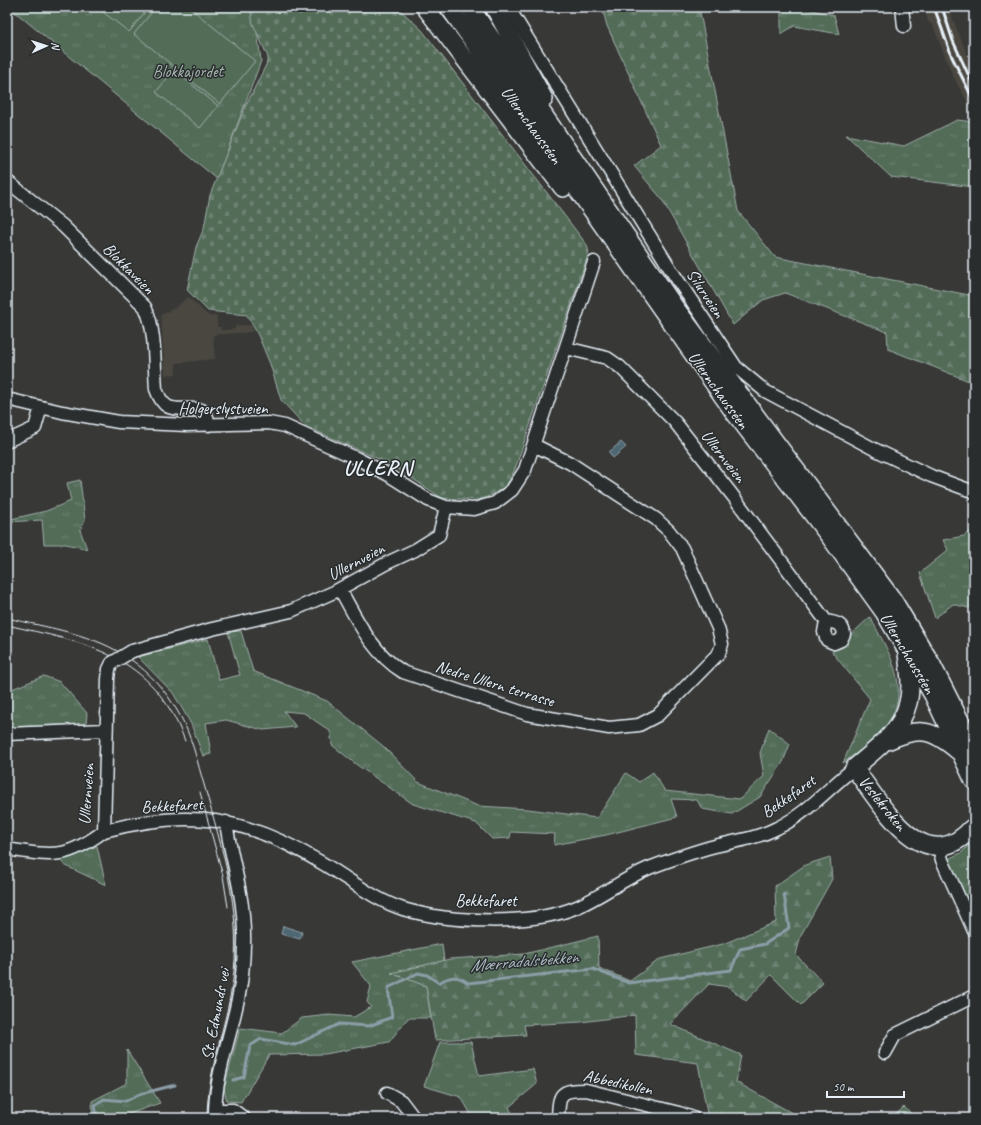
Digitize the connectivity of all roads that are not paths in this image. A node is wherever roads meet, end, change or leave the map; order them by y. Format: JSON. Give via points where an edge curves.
{"nodes":[{"id":1,"x":425,"y":7,"type":"edge"},
{"id":2,"x":449,"y":7,"type":"edge"},
{"id":3,"x":470,"y":7,"type":"edge"},
{"id":4,"x":494,"y":7,"type":"edge"},
{"id":5,"x":508,"y":7,"type":"edge"},
{"id":6,"x":902,"y":7,"type":"edge"},
{"id":7,"x":904,"y":26,"type":"dead end"},
{"id":8,"x":578,"y":164,"type":"junction"},
{"id":9,"x":7,"y":181,"type":"edge"},
{"id":10,"x":594,"y":262,"type":"dead end"},
{"id":11,"x":635,"y":273,"type":"junction"},
{"id":12,"x":566,"y":348,"type":"junction"},
{"id":13,"x":7,"y":399,"type":"edge"},
{"id":14,"x":41,"y":407,"type":"junction"},
{"id":15,"x":209,"y":425,"type":"junction"},
{"id":16,"x":7,"y":441,"type":"edge"},
{"id":17,"x":534,"y":445,"type":"junction"},
{"id":18,"x":974,"y":492,"type":"edge"},
{"id":19,"x":446,"y":507,"type":"junction"},
{"id":20,"x":340,"y":589,"type":"junction"},
{"id":21,"x":826,"y":621,"type":"dead end"},
{"id":22,"x":906,"y":648,"type":"junction"},
{"id":23,"x":106,"y":730,"type":"junction"},
{"id":24,"x":7,"y":734,"type":"edge"},
{"id":25,"x":886,"y":741,"type":"junction"},
{"id":26,"x":968,"y":751,"type":"edge"},
{"id":27,"x":854,"y":768,"type":"junction"},
{"id":28,"x":974,"y":781,"type":"edge"},
{"id":29,"x":226,"y":822,"type":"junction"},
{"id":30,"x":972,"y":828,"type":"dead end"},
{"id":31,"x":104,"y":831,"type":"junction"},
{"id":32,"x":939,"y":847,"type":"junction"},
{"id":33,"x":7,"y":849,"type":"edge"},
{"id":34,"x":974,"y":930,"type":"edge"},
{"id":35,"x":974,"y":996,"type":"edge"},
{"id":36,"x":885,"y":1053,"type":"dead end"},
{"id":37,"x":387,"y":1093,"type":"dead end"},
{"id":38,"x":215,"y":1114,"type":"edge"},
{"id":39,"x":244,"y":1118,"type":"edge"},
{"id":40,"x":414,"y":1118,"type":"edge"},
{"id":41,"x":558,"y":1118,"type":"edge"},
{"id":42,"x":693,"y":1118,"type":"edge"}],
"edges":[{"from":1,"to":11,"type":"highway","via":[[569,195]]},
{"from":2,"to":11,"type":"highway","name":"Ullernchausséen"},
{"from":3,"to":8,"type":"highway","name":"Ullernchausséen"},
{"from":4,"to":8,"type":"highway"},
{"from":5,"to":18,"type":"street","name":"Silurveien","via":[[671,270],[736,367],[765,391],[874,449],[931,476]]},
{"from":6,"to":7,"type":"street"},
{"from":8,"to":26,"type":"highway","name":"Ullernchausséen","via":[[679,312],[893,600],[940,679]]},
{"from":9,"to":15,"type":"street","name":"Blokkaveien","via":[[63,226],[145,307],[149,314],[156,389],[160,398],[165,405],[174,410],[202,410]]},
{"from":10,"to":12,"type":"street"},
{"from":11,"to":22,"type":"highway","name":"Ullernchausséen","via":[[734,412],[857,572]]},
{"from":12,"to":17,"type":"street"},
{"from":12,"to":21,"type":"street","name":"Ullernveien","via":[[612,361],[675,422]]},
{"from":13,"to":14,"type":"street","name":"Holgerslystveien"},
{"from":14,"to":15,"type":"street","name":"Holgerslystveien","via":[[119,422]]},
{"from":14,"to":16,"type":"street","via":[[35,428]]},
{"from":15,"to":19,"type":"street","name":"Holgerslystveien","via":[[269,423],[285,426],[356,458],[428,500]]},
{"from":17,"to":19,"type":"street","via":[[525,470],[512,490],[495,503],[474,508]]},
{"from":17,"to":20,"type":"street","name":"Nedre Ullern terrasse","via":[[570,463],[656,519],[682,548],[718,628],[722,644],[719,653],[710,664],[658,715],[639,725],[609,728],[591,726],[527,714],[403,672],[392,665],[368,639]]},
{"from":19,"to":20,"type":"street","name":"Ullernveien","via":[[439,534],[415,550]]},
{"from":20,"to":23,"type":"street","name":"Ullernveien","bridge":true,"via":[[291,611],[132,651],[112,663],[109,669]]},
{"from":22,"to":25,"type":"highway","via":[[910,687],[908,704]]},
{"from":22,"to":26,"type":"highway","name":"Ullernchausséen"},
{"from":23,"to":24,"type":"street"},
{"from":23,"to":31,"type":"street","name":"Ullernveien"},
{"from":25,"to":26,"type":"highway","via":[[909,732],[925,731]]},
{"from":25,"to":27,"type":"highway"},
{"from":26,"to":28,"type":"highway","name":"Ullernchausséen"},
{"from":27,"to":29,"type":"street","name":"Bekkefaret","via":[[779,828],[647,869],[576,907],[540,916],[485,920],[437,916],[403,909],[374,896],[276,838],[253,828]]},
{"from":27,"to":32,"type":"highway","name":"Veslekroken","via":[[902,830],[920,843]]},
{"from":29,"to":31,"type":"street","name":"Bekkefaret","via":[[181,818],[155,820]]},
{"from":29,"to":38,"type":"street","name":"St. Edmunds vei","via":[[242,910],[244,938],[238,1007],[219,1078]]},
{"from":30,"to":32,"type":"highway","via":[[956,842]]},
{"from":31,"to":33,"type":"street","name":"Ullernveien","via":[[87,844],[54,855]]},
{"from":32,"to":34,"type":"street","via":[[942,860]]},
{"from":35,"to":36,"type":"street","via":[[895,1035]]},
{"from":37,"to":40,"type":"street","via":[[401,1101]]},
{"from":38,"to":39,"type":"street","via":[[233,1110]]},
{"from":41,"to":42,"type":"street","name":"Abbedikollen","via":[[558,1100],[562,1094],[570,1090],[586,1090]]}]}
